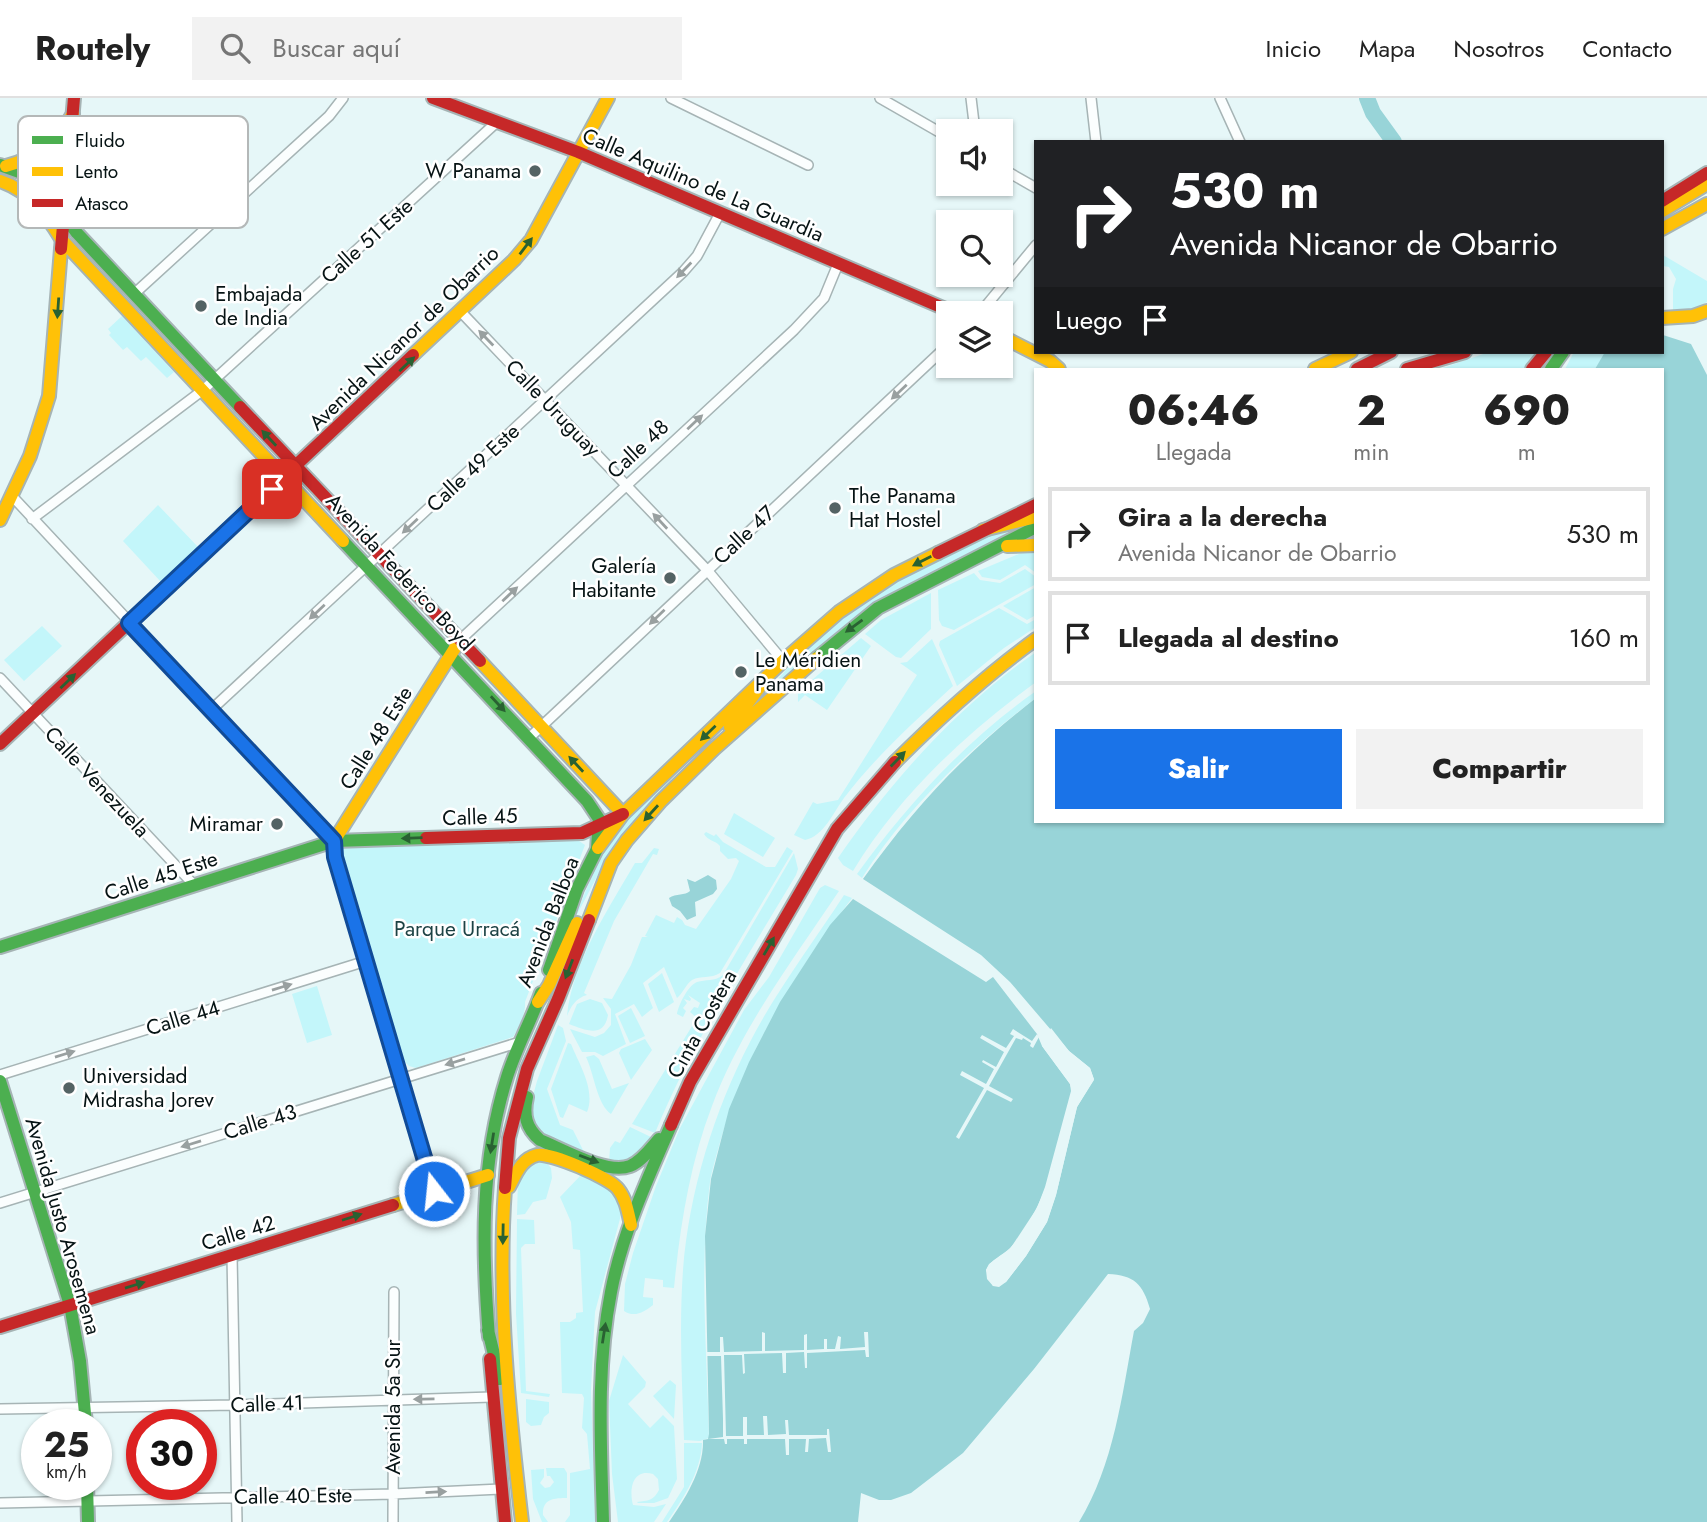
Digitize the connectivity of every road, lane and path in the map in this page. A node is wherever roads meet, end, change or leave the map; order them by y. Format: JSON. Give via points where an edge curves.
{"nodes":[{"id":1,"x":74,"y":98,"type":"edge"},
{"id":2,"x":343,"y":98,"type":"edge"},
{"id":3,"x":433,"y":98,"type":"edge"},
{"id":4,"x":608,"y":98,"type":"edge"},
{"id":5,"x":671,"y":98,"type":"edge"},
{"id":6,"x":880,"y":98,"type":"edge"},
{"id":7,"x":971,"y":98,"type":"edge"},
{"id":8,"x":1091,"y":98,"type":"edge"},
{"id":9,"x":1220,"y":98,"type":"edge"},
{"id":10,"x":73,"y":114,"type":"edge"},
{"id":11,"x":974,"y":119,"type":"edge"},
{"id":12,"x":498,"y":121,"type":"junction"},
{"id":13,"x":936,"y":130,"type":"edge"},
{"id":14,"x":1096,"y":140,"type":"edge"},
{"id":15,"x":1239,"y":140,"type":"edge"},
{"id":16,"x":578,"y":152,"type":"junction"},
{"id":17,"x":808,"y":165,"type":"dead end"},
{"id":18,"x":1707,"y":173,"type":"edge"},
{"id":19,"x":1013,"y":175,"type":"edge"},
{"id":20,"x":0,"y":181,"type":"edge"},
{"id":21,"x":1707,"y":184,"type":"edge"},
{"id":22,"x":1034,"y":187,"type":"edge"},
{"id":23,"x":18,"y":189,"type":"edge"},
{"id":24,"x":248,"y":190,"type":"edge"},
{"id":25,"x":1707,"y":197,"type":"edge"},
{"id":26,"x":1664,"y":200,"type":"edge"},
{"id":27,"x":1707,"y":204,"type":"edge"},
{"id":28,"x":1664,"y":210,"type":"edge"},
{"id":29,"x":720,"y":213,"type":"junction"},
{"id":30,"x":1664,"y":220,"type":"edge"},
{"id":31,"x":54,"y":228,"type":"edge"},
{"id":32,"x":63,"y":228,"type":"edge"},
{"id":33,"x":73,"y":228,"type":"edge"},
{"id":34,"x":206,"y":228,"type":"edge"},
{"id":35,"x":1664,"y":228,"type":"edge"},
{"id":36,"x":62,"y":240,"type":"junction"},
{"id":37,"x":1034,"y":247,"type":"edge"},
{"id":38,"x":838,"y":264,"type":"junction"},
{"id":39,"x":113,"y":293,"type":"junction"},
{"id":40,"x":134,"y":294,"type":"junction"},
{"id":41,"x":990,"y":301,"type":"edge"},
{"id":42,"x":936,"y":305,"type":"edge"},
{"id":43,"x":1707,"y":311,"type":"edge"},
{"id":44,"x":461,"y":312,"type":"junction"},
{"id":45,"x":1664,"y":318,"type":"edge"},
{"id":46,"x":1013,"y":341,"type":"edge"},
{"id":47,"x":1034,"y":353,"type":"edge"},
{"id":48,"x":1037,"y":354,"type":"edge"},
{"id":49,"x":1343,"y":354,"type":"edge"},
{"id":50,"x":1387,"y":354,"type":"edge"},
{"id":51,"x":1458,"y":354,"type":"edge"},
{"id":52,"x":1544,"y":354,"type":"edge"},
{"id":53,"x":936,"y":356,"type":"edge"},
{"id":54,"x":1058,"y":368,"type":"edge"},
{"id":55,"x":1317,"y":368,"type":"edge"},
{"id":56,"x":1359,"y":368,"type":"edge"},
{"id":57,"x":1410,"y":368,"type":"edge"},
{"id":58,"x":1533,"y":368,"type":"edge"},
{"id":59,"x":215,"y":380,"type":"junction"},
{"id":60,"x":204,"y":390,"type":"junction"},
{"id":61,"x":545,"y":401,"type":"junction"},
{"id":62,"x":296,"y":468,"type":"junction"},
{"id":63,"x":286,"y":477,"type":"junction"},
{"id":64,"x":626,"y":486,"type":"junction"},
{"id":65,"x":12,"y":496,"type":"junction"},
{"id":66,"x":1034,"y":506,"type":"edge"},
{"id":67,"x":1034,"y":518,"type":"edge"},
{"id":68,"x":32,"y":519,"type":"junction"},
{"id":69,"x":0,"y":520,"type":"edge"},
{"id":70,"x":1034,"y":528,"type":"edge"},
{"id":71,"x":984,"y":530,"type":"junction"},
{"id":72,"x":1034,"y":545,"type":"edge"},
{"id":73,"x":379,"y":555,"type":"junction"},
{"id":74,"x":978,"y":557,"type":"junction"},
{"id":75,"x":367,"y":565,"type":"junction"},
{"id":76,"x":706,"y":570,"type":"junction"},
{"id":77,"x":129,"y":623,"type":"junction"},
{"id":78,"x":460,"y":640,"type":"junction"},
{"id":79,"x":1034,"y":640,"type":"edge"},
{"id":80,"x":451,"y":654,"type":"junction"},
{"id":81,"x":783,"y":661,"type":"junction"},
{"id":82,"x":770,"y":673,"type":"junction"},
{"id":83,"x":0,"y":678,"type":"edge"},
{"id":84,"x":211,"y":711,"type":"junction"},
{"id":85,"x":34,"y":714,"type":"junction"},
{"id":86,"x":542,"y":727,"type":"junction"},
{"id":87,"x":529,"y":738,"type":"junction"},
{"id":88,"x":0,"y":744,"type":"edge"},
{"id":89,"x":714,"y":749,"type":"junction"},
{"id":90,"x":623,"y":814,"type":"junction"},
{"id":91,"x":605,"y":828,"type":"junction"},
{"id":92,"x":334,"y":841,"type":"junction"},
{"id":93,"x":611,"y":863,"type":"junction"},
{"id":94,"x":194,"y":885,"type":"junction"},
{"id":95,"x":0,"y":947,"type":"edge"},
{"id":96,"x":366,"y":961,"type":"junction"},
{"id":97,"x":538,"y":1002,"type":"junction"},
{"id":98,"x":542,"y":1034,"type":"junction"},
{"id":99,"x":520,"y":1042,"type":"junction"},
{"id":100,"x":0,"y":1074,"type":"edge"},
{"id":101,"x":401,"y":1079,"type":"junction"},
{"id":102,"x":0,"y":1081,"type":"edge"},
{"id":103,"x":668,"y":1129,"type":"junction"},
{"id":104,"x":488,"y":1175,"type":"junction"},
{"id":105,"x":434,"y":1191,"type":"junction"},
{"id":106,"x":35,"y":1192,"type":"junction"},
{"id":107,"x":505,"y":1196,"type":"junction"},
{"id":108,"x":0,"y":1203,"type":"edge"},
{"id":109,"x":631,"y":1225,"type":"junction"},
{"id":110,"x":232,"y":1255,"type":"junction"},
{"id":111,"x":394,"y":1292,"type":"dead end"},
{"id":112,"x":70,"y":1306,"type":"junction"},
{"id":113,"x":0,"y":1327,"type":"edge"},
{"id":114,"x":488,"y":1330,"type":"junction"},
{"id":115,"x":492,"y":1397,"type":"junction"},
{"id":116,"x":394,"y":1399,"type":"junction"},
{"id":117,"x":236,"y":1405,"type":"junction"},
{"id":118,"x":86,"y":1408,"type":"junction"},
{"id":119,"x":0,"y":1409,"type":"edge"},
{"id":120,"x":512,"y":1440,"type":"junction"},
{"id":121,"x":502,"y":1489,"type":"junction"},
{"id":122,"x":393,"y":1494,"type":"junction"},
{"id":123,"x":237,"y":1497,"type":"junction"},
{"id":124,"x":87,"y":1501,"type":"junction"},
{"id":125,"x":0,"y":1503,"type":"edge"},
{"id":126,"x":88,"y":1522,"type":"edge"},
{"id":127,"x":237,"y":1522,"type":"edge"},
{"id":128,"x":393,"y":1522,"type":"edge"},
{"id":129,"x":505,"y":1522,"type":"edge"},
{"id":130,"x":522,"y":1522,"type":"edge"},
{"id":131,"x":603,"y":1522,"type":"edge"}],
"edges":[{"from":1,"to":10,"type":"main road"},
{"from":2,"to":24,"type":"street"},
{"from":3,"to":12,"type":"main road","name":"Calle Aquilino de La Guardia"},
{"from":4,"to":16,"type":"main road","name":"Avenida Nicanor de Obarrio"},
{"from":5,"to":17,"type":"street"},
{"from":6,"to":13,"type":"street"},
{"from":7,"to":11,"type":"street"},
{"from":8,"to":14,"type":"street"},
{"from":9,"to":15,"type":"street"},
{"from":12,"to":16,"type":"main road","name":"Calle Aquilino de La Guardia"},
{"from":12,"to":59,"type":"street","name":"Calle 51 Este"},
{"from":16,"to":29,"type":"main road","name":"Calle Aquilino de La Guardia"},
{"from":44,"to":16,"type":"main road","name":"Avenida Nicanor de Obarrio","one_way":true,"via":[[531,240]]},
{"from":18,"to":26,"type":"main road"},
{"from":19,"to":22,"type":"street"},
{"from":20,"to":23,"type":"main road","name":"Avenida Federico Boyd"},
{"from":21,"to":28,"type":"main road"},
{"from":25,"to":30,"type":"main road"},
{"from":27,"to":35,"type":"main road"},
{"from":29,"to":38,"type":"main road","name":"Calle Aquilino de La Guardia"},
{"from":29,"to":61,"type":"street","name":"Calle 49 Este","one_way":true,"via":[[683,272]]},
{"from":31,"to":36,"type":"main road","name":"Avenida Federico Boyd"},
{"from":32,"to":36,"type":"main road"},
{"from":33,"to":40,"type":"main road","name":"Avenida Federico Boyd"},
{"from":34,"to":40,"type":"street"},
{"from":36,"to":39,"type":"main road","name":"Avenida Federico Boyd"},
{"from":36,"to":65,"type":"main road","one_way":true,"via":[[49,396]]},
{"from":37,"to":41,"type":"street"},
{"from":38,"to":42,"type":"main road","name":"Calle Aquilino de La Guardia"},
{"from":64,"to":38,"type":"street","name":"Calle 48","one_way":true,"via":[[794,330],[824,298]]},
{"from":39,"to":40,"type":"main road","via":[[124,298]]},
{"from":39,"to":60,"type":"main road","name":"Avenida Federico Boyd"},
{"from":40,"to":59,"type":"main road","name":"Avenida Federico Boyd"},
{"from":43,"to":45,"type":"main road"},
{"from":61,"to":44,"type":"street","name":"Calle Uruguay","one_way":true},
{"from":62,"to":44,"type":"main road","name":"Avenida Nicanor de Obarrio","one_way":true},
{"from":46,"to":47,"type":"main road"},
{"from":48,"to":54,"type":"main road"},
{"from":49,"to":55,"type":"main road"},
{"from":50,"to":56,"type":"main road"},
{"from":51,"to":57,"type":"main road"},
{"from":52,"to":58,"type":"main road"},
{"from":53,"to":76,"type":"street","name":"Calle 47","one_way":true},
{"from":59,"to":60,"type":"street","name":"Calle 51 Este"},
{"from":62,"to":59,"type":"main road","name":"Avenida Federico Boyd","one_way":true},
{"from":60,"to":63,"type":"main road","name":"Avenida Federico Boyd"},
{"from":60,"to":68,"type":"street","name":"Calle 51 Este"},
{"from":61,"to":64,"type":"street","name":"Calle Uruguay"},
{"from":61,"to":73,"type":"street","name":"Calle 49 Este","one_way":true},
{"from":62,"to":63,"type":"main road","name":"Avenida Nicanor de Obarrio"},
{"from":62,"to":73,"type":"main road","name":"Avenida Federico Boyd"},
{"from":63,"to":75,"type":"main road","name":"Avenida Federico Boyd"},
{"from":63,"to":77,"type":"main road","name":"Avenida Nicanor de Obarrio"},
{"from":76,"to":64,"type":"street","name":"Calle Uruguay","one_way":true},
{"from":78,"to":64,"type":"street","name":"Calle 48","one_way":true},
{"from":65,"to":68,"type":"street"},
{"from":65,"to":69,"type":"main road"},
{"from":66,"to":71,"type":"main road"},
{"from":67,"to":71,"type":"main road"},
{"from":68,"to":77,"type":"street"},
{"from":70,"to":74,"type":"main road","name":"Avenida Balboa"},
{"from":71,"to":81,"type":"main road","one_way":true,"via":[[867,592]]},
{"from":72,"to":74,"type":"main road","via":[[1009,546]]},
{"from":73,"to":75,"type":"street","name":"Calle 49 Este"},
{"from":73,"to":78,"type":"main road","name":"Avenida Federico Boyd"},
{"from":74,"to":89,"type":"main road","name":"Avenida Balboa","one_way":true,"via":[[888,603],[847,631]]},
{"from":75,"to":80,"type":"main road","name":"Avenida Federico Boyd"},
{"from":75,"to":84,"type":"street","name":"Calle 49 Este","one_way":true},
{"from":76,"to":81,"type":"street","name":"Calle Uruguay"},
{"from":76,"to":86,"type":"street","name":"Calle 47","one_way":true},
{"from":77,"to":84,"type":"street"},
{"from":85,"to":77,"type":"main road","name":"Avenida Nicanor de Obarrio","one_way":true},
{"from":78,"to":80,"type":"main road","name":"Calle 48"},
{"from":78,"to":86,"type":"main road","name":"Avenida Federico Boyd"},
{"from":103,"to":79,"type":"main road","name":"Cinta Costera","one_way":true,"via":[[710,1047],[837,829],[940,716]]},
{"from":80,"to":87,"type":"main road","name":"Avenida Federico Boyd","one_way":true},
{"from":80,"to":92,"type":"main road","name":"Calle 48 Este"},
{"from":81,"to":82,"type":"main road"},
{"from":82,"to":89,"type":"main road"},
{"from":82,"to":90,"type":"main road","one_way":true},
{"from":83,"to":85,"type":"street","name":"Calle Venezuela"},
{"from":84,"to":92,"type":"street"},
{"from":85,"to":88,"type":"main road","name":"Avenida Nicanor de Obarrio"},
{"from":85,"to":94,"type":"street","name":"Calle Venezuela"},
{"from":86,"to":87,"type":"street","name":"Calle 47"},
{"from":90,"to":86,"type":"main road","name":"Avenida Federico Boyd","one_way":true},
{"from":87,"to":91,"type":"main road","name":"Avenida Federico Boyd"},
{"from":89,"to":93,"type":"main road","name":"Avenida Balboa","one_way":true,"via":[[645,819]]},
{"from":90,"to":91,"type":"main road"},
{"from":91,"to":92,"type":"main road","name":"Calle 45","one_way":true,"via":[[582,833]]},
{"from":91,"to":97,"type":"main road","name":"Avenida Balboa","via":[[577,889]]},
{"from":92,"to":94,"type":"main road","name":"Calle 45 Este"},
{"from":92,"to":96,"type":"street"},
{"from":93,"to":97,"type":"main road","via":[[586,903]]},
{"from":93,"to":98,"type":"main road","name":"Avenida Balboa","one_way":true},
{"from":94,"to":95,"type":"main road","name":"Calle 45 Este"},
{"from":100,"to":96,"type":"street","name":"Calle 44","one_way":true},
{"from":96,"to":101,"type":"street"},
{"from":97,"to":99,"type":"main road","name":"Avenida Balboa"},
{"from":98,"to":103,"type":"main road","one_way":true,"via":[[524,1115],[531,1133],[540,1140],[616,1169],[644,1157]]},
{"from":98,"to":107,"type":"main road","name":"Avenida Balboa","via":[[524,1076],[511,1131]]},
{"from":99,"to":101,"type":"street","name":"Calle 43","one_way":true},
{"from":99,"to":104,"type":"main road","name":"Avenida Balboa","one_way":true,"via":[[499,1106]]},
{"from":101,"to":105,"type":"street"},
{"from":101,"to":106,"type":"street","name":"Calle 43","one_way":true},
{"from":102,"to":106,"type":"main road","name":"Avenida Justo Arosemena"},
{"from":103,"to":109,"type":"main road","name":"Cinta Costera"},
{"from":104,"to":105,"type":"main road","name":"Calle 42"},
{"from":104,"to":114,"type":"main road","name":"Avenida Balboa","via":[[483,1251]]},
{"from":110,"to":105,"type":"main road","name":"Calle 42","one_way":true},
{"from":106,"to":108,"type":"street","name":"Calle 43"},
{"from":106,"to":112,"type":"main road","name":"Avenida Justo Arosemena"},
{"from":107,"to":109,"type":"main road","via":[[523,1162],[537,1155],[549,1156],[617,1187]]},
{"from":107,"to":120,"type":"main road","name":"Avenida Balboa","one_way":true,"via":[[503,1287]]},
{"from":131,"to":109,"type":"main road","name":"Cinta Costera","one_way":true,"via":[[599,1395],[603,1341],[611,1290]]},
{"from":112,"to":110,"type":"main road","name":"Calle 42","one_way":true},
{"from":110,"to":117,"type":"street"},
{"from":111,"to":116,"type":"street","name":"Avenida 5a Sur"},
{"from":112,"to":113,"type":"main road","name":"Calle 42"},
{"from":112,"to":118,"type":"main road","name":"Avenida Justo Arosemena"},
{"from":114,"to":115,"type":"main road","name":"Avenida Balboa"},
{"from":114,"to":120,"type":"main road"},
{"from":115,"to":116,"type":"street","name":"Calle 41","one_way":true},
{"from":115,"to":121,"type":"main road","name":"Avenida Balboa"},
{"from":116,"to":117,"type":"street","name":"Calle 41"},
{"from":116,"to":122,"type":"street","name":"Avenida 5a Sur"},
{"from":117,"to":118,"type":"street","name":"Calle 41"},
{"from":117,"to":123,"type":"street"},
{"from":118,"to":119,"type":"street","name":"Calle 41"},
{"from":120,"to":130,"type":"main road","name":"Avenida Balboa"},
{"from":122,"to":121,"type":"street","name":"Calle 40 Este","one_way":true},
{"from":121,"to":129,"type":"main road","name":"Avenida Balboa"},
{"from":122,"to":123,"type":"street","name":"Calle 40 Este"},
{"from":122,"to":128,"type":"street","name":"Avenida 5a Sur"},
{"from":123,"to":124,"type":"street","name":"Calle 40 Este"},
{"from":123,"to":127,"type":"street"},
{"from":124,"to":125,"type":"street","name":"Calle 40 Este"},
{"from":124,"to":126,"type":"main road"}]}
